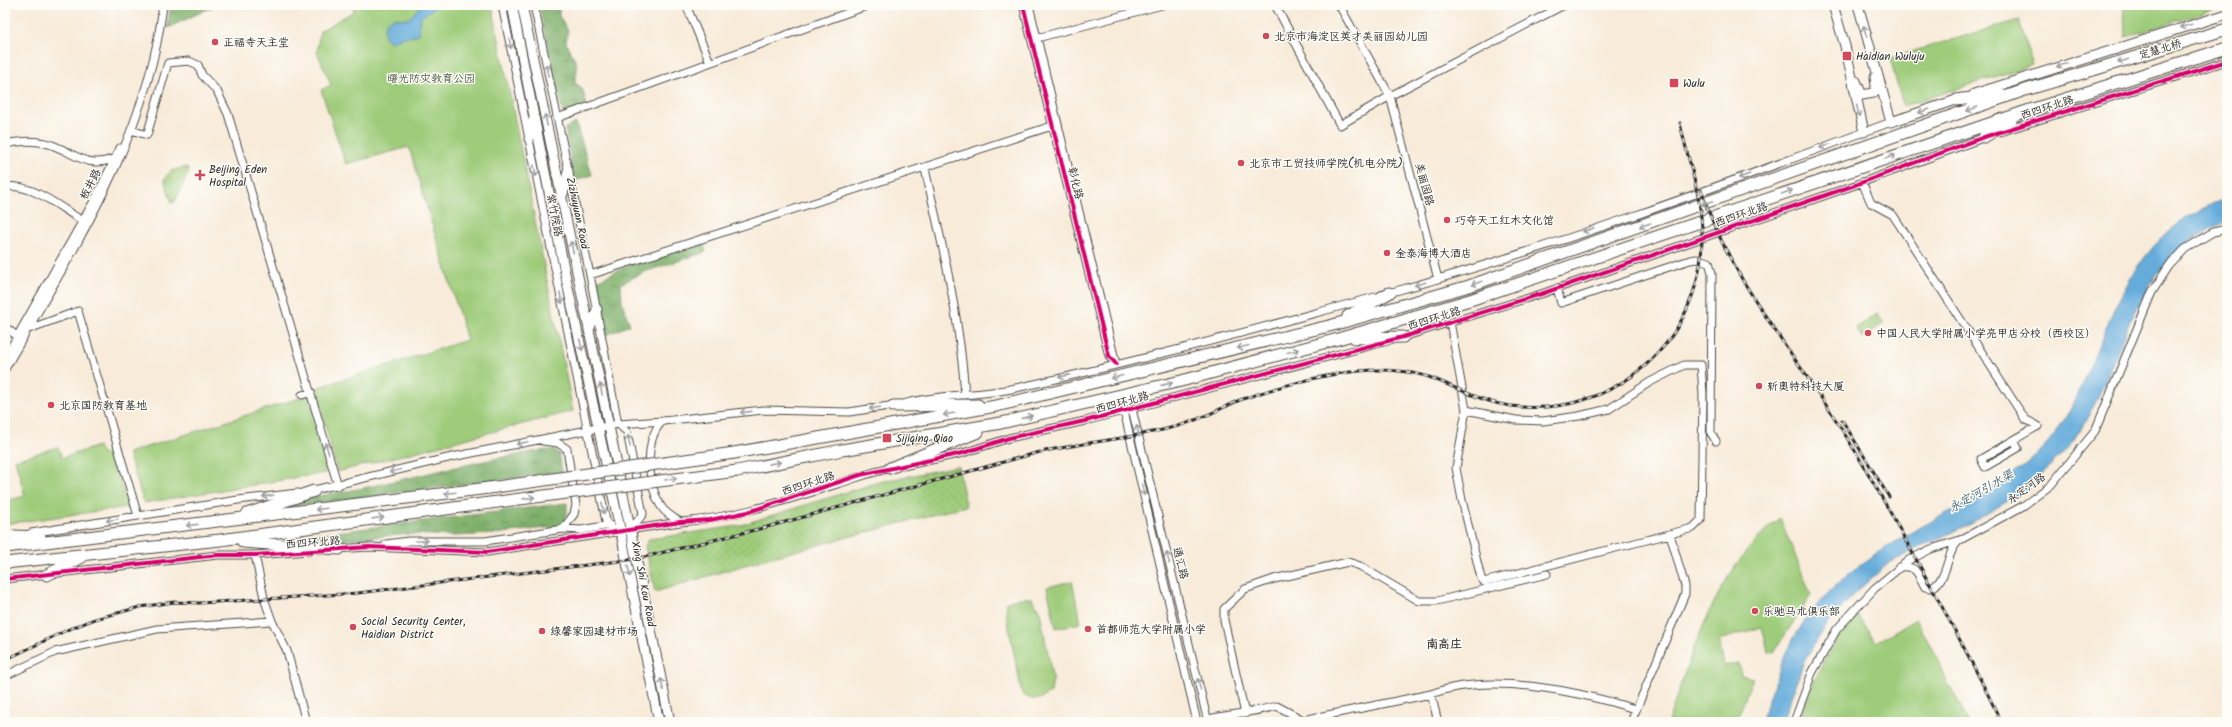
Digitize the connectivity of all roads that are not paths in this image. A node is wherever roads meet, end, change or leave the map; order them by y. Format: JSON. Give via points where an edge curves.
{"nodes":[{"id":1,"x":159,"y":5,"type":"edge"},
{"id":2,"x":163,"y":5,"type":"edge"},
{"id":3,"x":502,"y":5,"type":"edge"},
{"id":4,"x":512,"y":5,"type":"edge"},
{"id":5,"x":522,"y":5,"type":"edge"},
{"id":6,"x":534,"y":5,"type":"edge"},
{"id":7,"x":686,"y":5,"type":"edge"},
{"id":8,"x":869,"y":5,"type":"edge"},
{"id":9,"x":1023,"y":5,"type":"edge"},
{"id":10,"x":1029,"y":5,"type":"edge"},
{"id":11,"x":1162,"y":5,"type":"edge"},
{"id":12,"x":1275,"y":5,"type":"edge"},
{"id":13,"x":1338,"y":5,"type":"edge"},
{"id":14,"x":1564,"y":5,"type":"edge"},
{"id":15,"x":1832,"y":5,"type":"edge"},
{"id":16,"x":1858,"y":5,"type":"edge"},
{"id":17,"x":2225,"y":14,"type":"edge"},
{"id":18,"x":2227,"y":29,"type":"edge"},
{"id":19,"x":1034,"y":39,"type":"junction"},
{"id":20,"x":1845,"y":46,"type":"junction"},
{"id":21,"x":2227,"y":48,"type":"edge"},
{"id":22,"x":2227,"y":61,"type":"edge"},
{"id":23,"x":710,"y":62,"type":"junction"},
{"id":24,"x":1874,"y":62,"type":"junction"},
{"id":25,"x":2093,"y":70,"type":"joint"},
{"id":26,"x":2099,"y":88,"type":"joint"},
{"id":27,"x":2022,"y":91,"type":"junction"},
{"id":28,"x":1390,"y":96,"type":"junction"},
{"id":29,"x":1957,"y":100,"type":"junction"},
{"id":30,"x":2030,"y":110,"type":"junction"},
{"id":31,"x":535,"y":117,"type":"junction"},
{"id":32,"x":557,"y":118,"type":"junction"},
{"id":33,"x":1891,"y":122,"type":"junction"},
{"id":34,"x":1055,"y":125,"type":"junction"},
{"id":35,"x":131,"y":130,"type":"junction"},
{"id":36,"x":1864,"y":132,"type":"junction"},
{"id":37,"x":1984,"y":137,"type":"junction"},
{"id":38,"x":529,"y":139,"type":"junction"},
{"id":39,"x":5,"y":144,"type":"edge"},
{"id":40,"x":115,"y":158,"type":"junction"},
{"id":41,"x":925,"y":169,"type":"junction"},
{"id":42,"x":568,"y":172,"type":"junction"},
{"id":43,"x":1862,"y":182,"type":"junction"},
{"id":44,"x":5,"y":187,"type":"edge"},
{"id":45,"x":562,"y":198,"type":"junction"},
{"id":46,"x":83,"y":221,"type":"junction"},
{"id":47,"x":2227,"y":229,"type":"edge"},
{"id":48,"x":590,"y":275,"type":"junction"},
{"id":49,"x":1438,"y":279,"type":"junction"},
{"id":50,"x":1557,"y":288,"type":"junction"},
{"id":51,"x":1389,"y":293,"type":"junction"},
{"id":52,"x":597,"y":310,"type":"junction"},
{"id":53,"x":1450,"y":322,"type":"junction"},
{"id":54,"x":1333,"y":325,"type":"junction"},
{"id":55,"x":5,"y":327,"type":"edge"},
{"id":56,"x":589,"y":330,"type":"junction"},
{"id":57,"x":22,"y":332,"type":"junction"},
{"id":58,"x":1403,"y":337,"type":"junction"},
{"id":59,"x":1338,"y":339,"type":"junction"},
{"id":60,"x":5,"y":358,"type":"edge"},
{"id":61,"x":1116,"y":364,"type":"junction"},
{"id":62,"x":5,"y":369,"type":"edge"},
{"id":63,"x":311,"y":392,"type":"junction"},
{"id":64,"x":302,"y":395,"type":"dead end"},
{"id":65,"x":965,"y":395,"type":"junction"},
{"id":66,"x":893,"y":406,"type":"junction"},
{"id":67,"x":996,"y":406,"type":"junction"},
{"id":68,"x":1132,"y":409,"type":"junction"},
{"id":69,"x":1466,"y":410,"type":"junction"},
{"id":70,"x":1124,"y":411,"type":"junction"},
{"id":71,"x":663,"y":421,"type":"junction"},
{"id":72,"x":1001,"y":423,"type":"junction"},
{"id":73,"x":618,"y":424,"type":"junction"},
{"id":74,"x":598,"y":427,"type":"junction"},
{"id":75,"x":608,"y":427,"type":"junction"},
{"id":76,"x":587,"y":428,"type":"junction"},
{"id":77,"x":538,"y":440,"type":"junction"},
{"id":78,"x":2014,"y":440,"type":"junction"},
{"id":79,"x":1716,"y":441,"type":"dead end"},
{"id":80,"x":890,"y":468,"type":"junction"},
{"id":81,"x":338,"y":486,"type":"junction"},
{"id":82,"x":314,"y":491,"type":"junction"},
{"id":83,"x":138,"y":516,"type":"junction"},
{"id":84,"x":226,"y":521,"type":"junction"},
{"id":85,"x":680,"y":522,"type":"junction"},
{"id":86,"x":619,"y":523,"type":"junction"},
{"id":87,"x":607,"y":526,"type":"junction"},
{"id":88,"x":563,"y":529,"type":"junction"},
{"id":89,"x":581,"y":530,"type":"junction"},
{"id":90,"x":626,"y":531,"type":"junction"},
{"id":91,"x":1670,"y":534,"type":"junction"},
{"id":92,"x":10,"y":536,"type":"edge"},
{"id":93,"x":68,"y":539,"type":"junction"},
{"id":94,"x":220,"y":540,"type":"junction"},
{"id":95,"x":1960,"y":540,"type":"junction"},
{"id":96,"x":553,"y":541,"type":"junction"},
{"id":97,"x":5,"y":547,"type":"edge"},
{"id":98,"x":369,"y":547,"type":"junction"},
{"id":99,"x":339,"y":549,"type":"junction"},
{"id":100,"x":90,"y":554,"type":"junction"},
{"id":101,"x":255,"y":555,"type":"junction"},
{"id":102,"x":5,"y":563,"type":"edge"},
{"id":103,"x":1899,"y":567,"type":"junction"},
{"id":104,"x":1547,"y":574,"type":"dead end"},
{"id":105,"x":47,"y":575,"type":"junction"},
{"id":106,"x":5,"y":579,"type":"edge"},
{"id":107,"x":272,"y":621,"type":"junction"},
{"id":108,"x":5,"y":676,"type":"edge"},
{"id":109,"x":1432,"y":694,"type":"junction"},
{"id":110,"x":1635,"y":709,"type":"junction"},
{"id":111,"x":1245,"y":714,"type":"junction"},
{"id":112,"x":1208,"y":721,"type":"edge"},
{"id":113,"x":306,"y":722,"type":"edge"},
{"id":114,"x":660,"y":722,"type":"edge"},
{"id":115,"x":670,"y":722,"type":"edge"},
{"id":116,"x":1196,"y":722,"type":"edge"},
{"id":117,"x":1438,"y":722,"type":"edge"},
{"id":118,"x":1631,"y":722,"type":"edge"},
{"id":119,"x":1794,"y":722,"type":"edge"}],
"edges":[{"from":1,"to":40,"type":"street","name":"板井路","via":[[136,106]]},
{"from":2,"to":35,"type":"street","via":[[153,57]]},
{"from":3,"to":38,"type":"street","name":"紫竹院路","one_way":true},
{"from":4,"to":31,"type":"main road"},
{"from":45,"to":5,"type":"main road","name":"Zizhuyuan Road","one_way":true},
{"from":32,"to":6,"type":"street","name":"紫竹院路","one_way":true},
{"from":7,"to":23,"type":"street"},
{"from":8,"to":23,"type":"street"},
{"from":9,"to":19,"type":"street","name":"彰化路"},
{"from":10,"to":19,"type":"street","name":"彰化路"},
{"from":11,"to":19,"type":"street"},
{"from":12,"to":28,"type":"street","via":[[1340,125]]},
{"from":13,"to":28,"type":"street","name":"美丽园路"},
{"from":14,"to":28,"type":"street"},
{"from":15,"to":20,"type":"main road"},
{"from":24,"to":16,"type":"main road","one_way":true},
{"from":17,"to":18,"type":"main road"},
{"from":17,"to":29,"type":"main road","one_way":true},
{"from":18,"to":25,"type":"highway","name":"定慧北桥","one_way":true,"bridge":true},
{"from":19,"to":34,"type":"street","name":"彰化路"},
{"from":20,"to":24,"type":"main road","via":[[1862,95],[1874,93],[1876,88]]},
{"from":20,"to":36,"type":"main road","one_way":true},
{"from":21,"to":26,"type":"highway","name":"定慧北桥"},
{"from":22,"to":37,"type":"street","name":"西四环北路"},
{"from":23,"to":32,"type":"street"},
{"from":24,"to":33,"type":"main road"},
{"from":25,"to":27,"type":"highway","name":"西四环北路"},
{"from":26,"to":30,"type":"highway","name":"西四环北路"},
{"from":27,"to":29,"type":"highway"},
{"from":27,"to":54,"type":"highway","name":"西四环北路","one_way":true,"via":[[1476,284]]},
{"from":28,"to":49,"type":"street","name":"美丽园路"},
{"from":29,"to":33,"type":"main road","one_way":true},
{"from":30,"to":37,"type":"highway"},
{"from":59,"to":30,"type":"highway","name":"西四环北路","one_way":true,"via":[[1473,299]]},
{"from":31,"to":38,"type":"main road"},
{"from":31,"to":74,"type":"main road","one_way":true},
{"from":32,"to":42,"type":"street","name":"紫竹院路"},
{"from":33,"to":36,"type":"street"},
{"from":34,"to":41,"type":"street"},
{"from":34,"to":61,"type":"street","name":"彰化路","via":[[1110,356]]},
{"from":35,"to":57,"type":"street","via":[[100,201]]},
{"from":35,"to":63,"type":"street","via":[[147,135],[168,63],[189,61],[198,65],[202,75],[217,91],[228,114]]},
{"from":36,"to":49,"type":"street","one_way":true,"via":[[1678,199]]},
{"from":37,"to":43,"type":"street","name":"西四环北路"},
{"from":38,"to":76,"type":"street","name":"紫竹院路","one_way":true},
{"from":39,"to":40,"type":"street","via":[[28,140],[46,143],[83,161],[98,163]]},
{"from":40,"to":46,"type":"street","name":"板井路"},
{"from":41,"to":48,"type":"street"},
{"from":41,"to":65,"type":"street","via":[[948,267],[961,345]]},
{"from":42,"to":45,"type":"main road"},
{"from":42,"to":48,"type":"street","name":"紫竹院路"},
{"from":43,"to":50,"type":"street","name":"西四环北路"},
{"from":43,"to":78,"type":"street","via":[[1871,204],[1893,215],[2025,419],[2038,426]]},
{"from":44,"to":46,"type":"street","via":[[32,191]]},
{"from":56,"to":45,"type":"main road","name":"Zizhuyuan Road","one_way":true},
{"from":46,"to":57,"type":"street","name":"板井路"},
{"from":47,"to":95,"type":"street","name":"永定河路","via":[[2213,232],[2185,249],[2169,266],[2152,292],[2095,431],[2078,454],[2051,484],[2023,506]]},
{"from":48,"to":52,"type":"street","name":"紫竹院路"},
{"from":49,"to":51,"type":"street","one_way":true},
{"from":50,"to":53,"type":"street","name":"西四环北路"},
{"from":50,"to":79,"type":"street","via":[[1561,303],[1690,260],[1709,262],[1712,273],[1711,433]]},
{"from":51,"to":54,"type":"highway"},
{"from":51,"to":61,"type":"street"},
{"from":52,"to":56,"type":"main road"},
{"from":52,"to":73,"type":"street","name":"紫竹院路"},
{"from":53,"to":58,"type":"street","name":"西四环北路"},
{"from":53,"to":69,"type":"street"},
{"from":54,"to":67,"type":"highway","name":"西四环北路","one_way":true},
{"from":55,"to":57,"type":"street"},
{"from":75,"to":56,"type":"main road","name":"Zizhuyuan Road","one_way":true},
{"from":57,"to":60,"type":"street","name":"板井路"},
{"from":57,"to":62,"type":"street"},
{"from":57,"to":83,"type":"street","via":[[78,311]]},
{"from":58,"to":59,"type":"highway"},
{"from":58,"to":68,"type":"street","name":"西四环北路"},
{"from":72,"to":59,"type":"highway","name":"西四环北路","one_way":true,"via":[[1181,381]]},
{"from":61,"to":65,"type":"street","one_way":true,"via":[[1011,389]]},
{"from":63,"to":64,"type":"street"},
{"from":81,"to":63,"type":"street","one_way":true},
{"from":65,"to":66,"type":"street","via":[[927,397]]},
{"from":66,"to":67,"type":"highway"},
{"from":66,"to":71,"type":"street","one_way":true,"via":[[849,412],[763,410]]},
{"from":67,"to":84,"type":"highway","name":"西四环北路","one_way":true,"bridge":true,"via":[[734,453],[489,488]]},
{"from":68,"to":70,"type":"street","name":"西四环北路"},
{"from":112,"to":68,"type":"street","name":"通汇路","one_way":true},
{"from":69,"to":91,"type":"street","via":[[1456,468],[1484,582]]},
{"from":69,"to":91,"type":"street","via":[[1516,420],[1579,416],[1609,409],[1650,382],[1684,365],[1701,365],[1704,394],[1701,520],[1693,528]]},
{"from":70,"to":80,"type":"street","name":"西四环北路","via":[[1009,438],[956,455]]},
{"from":70,"to":116,"type":"street","name":"通汇路","one_way":true},
{"from":71,"to":73,"type":"street"},
{"from":71,"to":85,"type":"street","via":[[652,435],[651,473],[659,503]]},
{"from":72,"to":80,"type":"highway"},
{"from":94,"to":72,"type":"highway","name":"西四环北路","one_way":true,"bridge":true,"via":[[737,471]]},
{"from":73,"to":75,"type":"street"},
{"from":90,"to":73,"type":"street","one_way":true,"via":[[643,514],[627,432]]},
{"from":74,"to":75,"type":"street"},
{"from":74,"to":76,"type":"street"},
{"from":74,"to":86,"type":"main road","name":"Xing Shi Kou Road"},
{"from":75,"to":90,"type":"main road","name":"Xing Shi Kou Road"},
{"from":76,"to":77,"type":"street"},
{"from":76,"to":87,"type":"street","name":"紫竹院路","one_way":true},
{"from":77,"to":81,"type":"street","one_way":true,"via":[[452,457]]},
{"from":77,"to":88,"type":"street","via":[[558,443],[568,448],[576,505],[574,514]]},
{"from":78,"to":78,"type":"street","via":[[2018,448],[1985,467],[1981,459]]},
{"from":80,"to":85,"type":"street","name":"西四环北路","via":[[860,475],[748,512],[710,520]]},
{"from":81,"to":82,"type":"street"},
{"from":82,"to":83,"type":"street","one_way":true},
{"from":82,"to":84,"type":"highway"},
{"from":83,"to":92,"type":"street","one_way":true},
{"from":84,"to":93,"type":"highway","name":"西四环北路","one_way":true},
{"from":85,"to":90,"type":"street","name":"西四环北路"},
{"from":86,"to":87,"type":"street","name":"西四环北路"},
{"from":86,"to":90,"type":"main road","name":"Xing Shi Kou Road"},
{"from":87,"to":89,"type":"street","name":"西四环北路"},
{"from":87,"to":90,"type":"street"},
{"from":88,"to":89,"type":"street","name":"西四环北路"},
{"from":98,"to":88,"type":"street","name":"西四环北路","one_way":true,"via":[[409,541],[486,541]]},
{"from":89,"to":96,"type":"street"},
{"from":90,"to":96,"type":"street","name":"西四环北路"},
{"from":90,"to":114,"type":"main road","name":"Xing Shi Kou Road","one_way":true},
{"from":115,"to":90,"type":"main road","name":"Xing Shi Kou Road","one_way":true},
{"from":91,"to":110,"type":"street","via":[[1685,594]]},
{"from":92,"to":93,"type":"highway"},
{"from":93,"to":97,"type":"highway","name":"西四环北路"},
{"from":94,"to":99,"type":"highway"},
{"from":94,"to":100,"type":"highway","name":"西四环北路"},
{"from":95,"to":103,"type":"street","name":"永定河路","via":[[1919,554]]},
{"from":95,"to":103,"type":"street","via":[[1953,547],[1944,575],[1932,588],[1925,587],[1914,568]]},
{"from":96,"to":98,"type":"street","name":"西四环北路","via":[[487,552]]},
{"from":98,"to":99,"type":"street","name":"西四环北路"},
{"from":99,"to":101,"type":"street","name":"西四环北路"},
{"from":100,"to":102,"type":"highway","name":"西四环北路"},
{"from":100,"to":105,"type":"highway"},
{"from":101,"to":105,"type":"street","name":"西四环北路","via":[[218,555]]},
{"from":101,"to":107,"type":"street","via":[[264,598]]},
{"from":103,"to":119,"type":"street","name":"永定河路","via":[[1874,588],[1837,629],[1812,673]]},
{"from":104,"to":111,"type":"street","via":[[1437,601],[1419,601],[1360,566],[1348,562],[1274,579],[1245,589],[1224,609],[1224,620]]},
{"from":105,"to":106,"type":"street","name":"西四环北路"},
{"from":107,"to":108,"type":"street","via":[[157,629],[55,652]]},
{"from":107,"to":113,"type":"street","via":[[287,651]]},
{"from":109,"to":110,"type":"street","via":[[1447,688],[1506,684],[1592,696]]},
{"from":109,"to":111,"type":"street","via":[[1303,720],[1278,706]]},
{"from":109,"to":117,"type":"street"},
{"from":110,"to":118,"type":"street"},
{"from":111,"to":112,"type":"street","via":[[1240,712]]}]}
